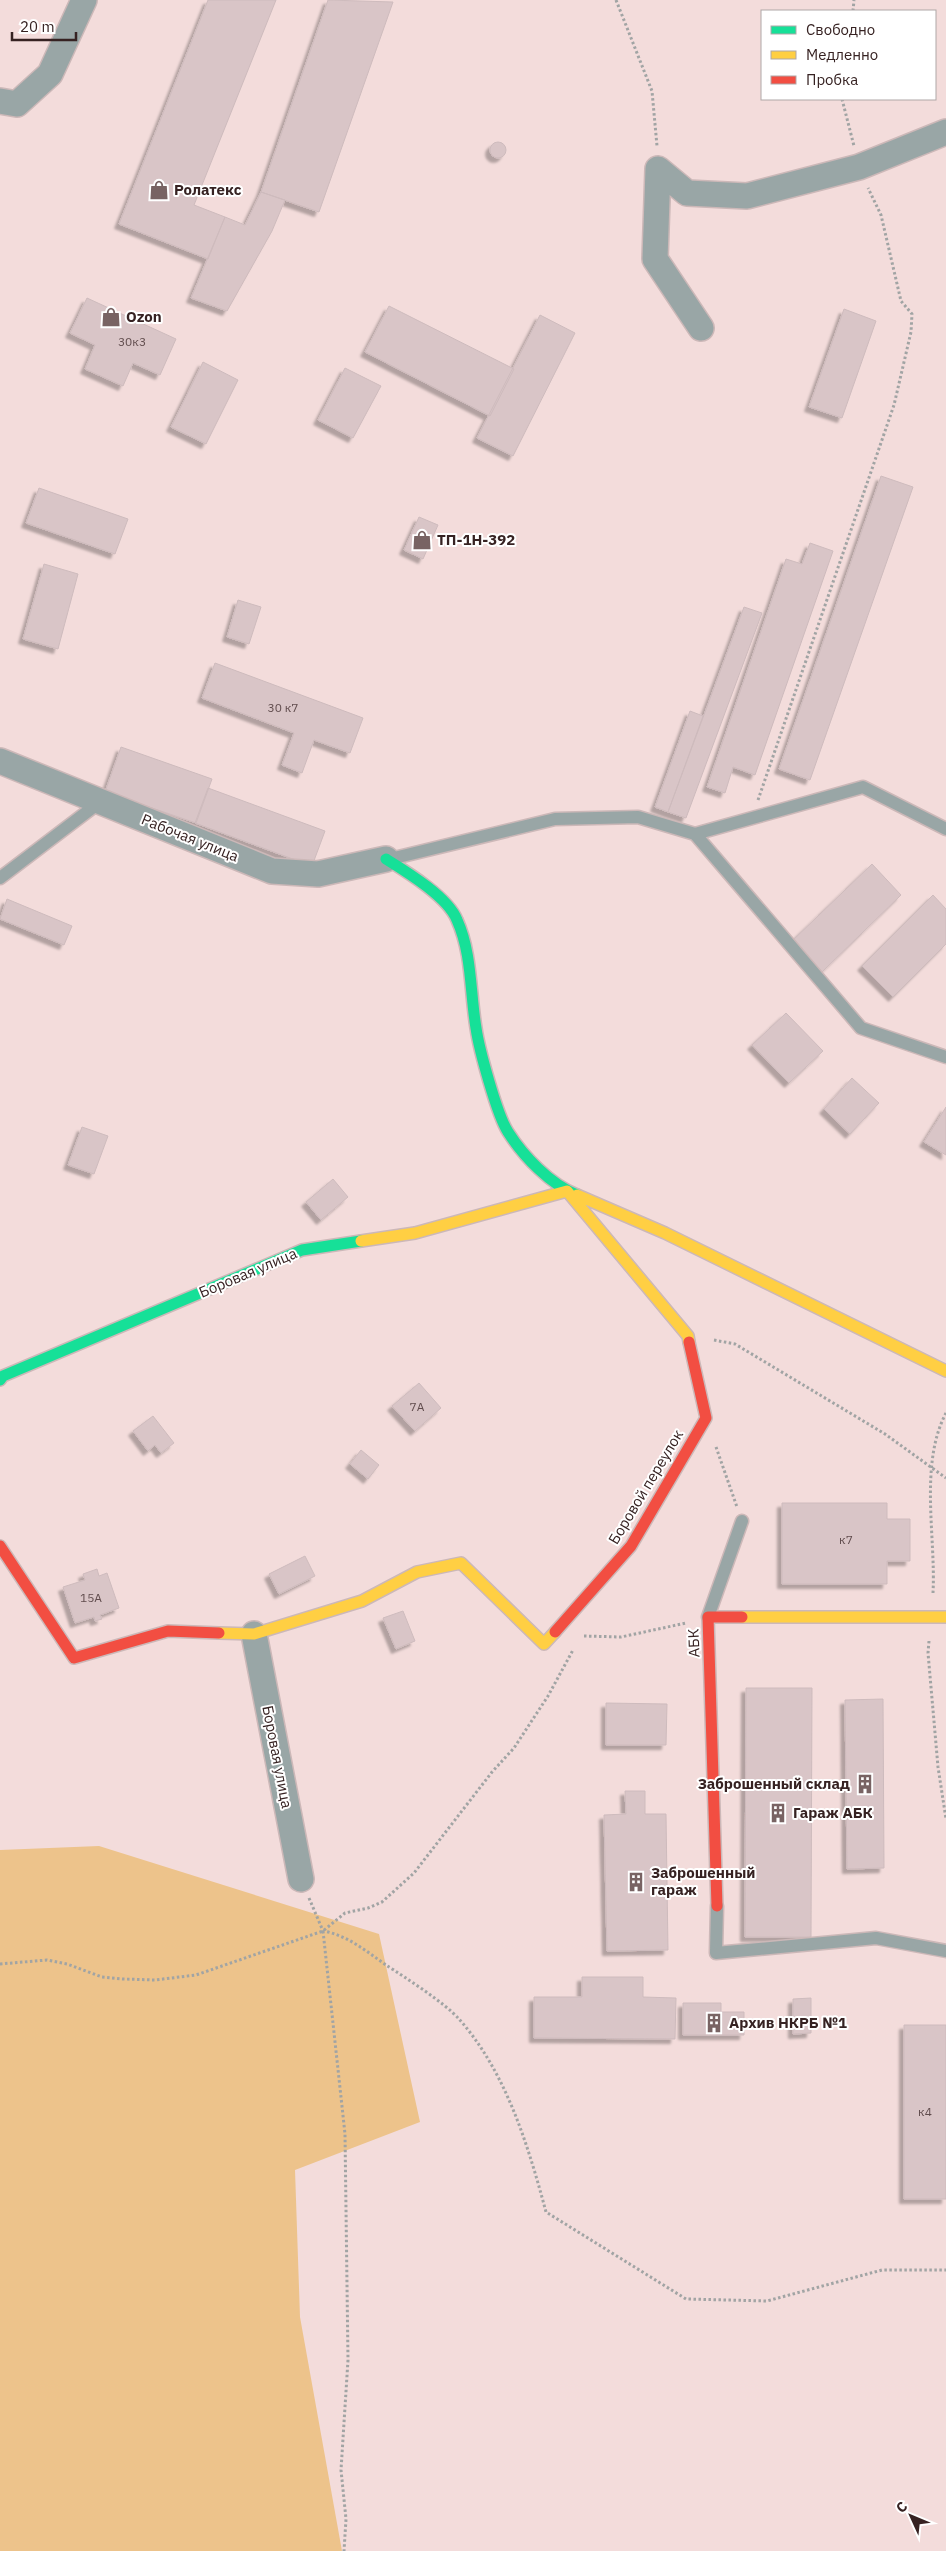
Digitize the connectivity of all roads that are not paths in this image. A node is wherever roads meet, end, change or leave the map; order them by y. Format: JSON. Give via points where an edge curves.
{"nodes":[{"id":1,"x":84,"y":0,"type":"edge"},
{"id":2,"x":0,"y":102,"type":"edge"},
{"id":3,"x":946,"y":132,"type":"edge"},
{"id":4,"x":700,"y":328,"type":"dead end"},
{"id":5,"x":0,"y":761,"type":"edge"},
{"id":6,"x":100,"y":802,"type":"junction"},
{"id":7,"x":946,"y":829,"type":"edge"},
{"id":8,"x":695,"y":834,"type":"junction"},
{"id":9,"x":386,"y":860,"type":"junction"},
{"id":10,"x":0,"y":878,"type":"edge"},
{"id":11,"x":946,"y":1057,"type":"edge"},
{"id":12,"x":567,"y":1191,"type":"junction"},
{"id":13,"x":946,"y":1371,"type":"edge"},
{"id":14,"x":0,"y":1380,"type":"edge"},
{"id":15,"x":742,"y":1521,"type":"road end"},
{"id":16,"x":0,"y":1546,"type":"edge"},
{"id":17,"x":708,"y":1617,"type":"junction"},
{"id":18,"x":946,"y":1617,"type":"edge"},
{"id":19,"x":254,"y":1634,"type":"junction"},
{"id":20,"x":301,"y":1879,"type":"road end"},
{"id":21,"x":717,"y":1906,"type":"joint"},
{"id":22,"x":946,"y":1951,"type":"edge"}],
"edges":[{"from":1,"to":2,"type":"street","via":[[50,74],[17,104]]},
{"from":3,"to":4,"type":"street","via":[[859,167],[746,196],[687,193],[658,170],[655,259]]},
{"from":5,"to":6,"type":"street","name":"Рабочая улица"},
{"from":6,"to":9,"type":"street","name":"Рабочая улица","via":[[272,872],[318,874]]},
{"from":6,"to":10,"type":"lane"},
{"from":7,"to":8,"type":"lane","via":[[863,787]]},
{"from":8,"to":9,"type":"lane","via":[[638,817],[555,819]]},
{"from":8,"to":11,"type":"lane","via":[[861,1028]]},
{"from":9,"to":12,"type":"street","via":[[428,886],[457,918],[467,953],[476,1029],[507,1131],[528,1159]]},
{"from":12,"to":13,"type":"street","via":[[665,1233]]},
{"from":12,"to":14,"type":"street","name":"Боровая улица","via":[[415,1233],[302,1250]]},
{"from":12,"to":19,"type":"street","name":"Боровой переулок","via":[[688,1336],[706,1418],[631,1546],[544,1644],[461,1563],[416,1572],[362,1601]]},
{"from":15,"to":17,"type":"lane"},
{"from":16,"to":19,"type":"street","name":"Боровой переулок","via":[[74,1658],[168,1630]]},
{"from":17,"to":18,"type":"street","name":"АБК"},
{"from":17,"to":21,"type":"street","name":"АБК"},
{"from":19,"to":20,"type":"street","name":"Боровая улица"},
{"from":21,"to":22,"type":"lane","via":[[716,1953],[876,1938]]}]}
